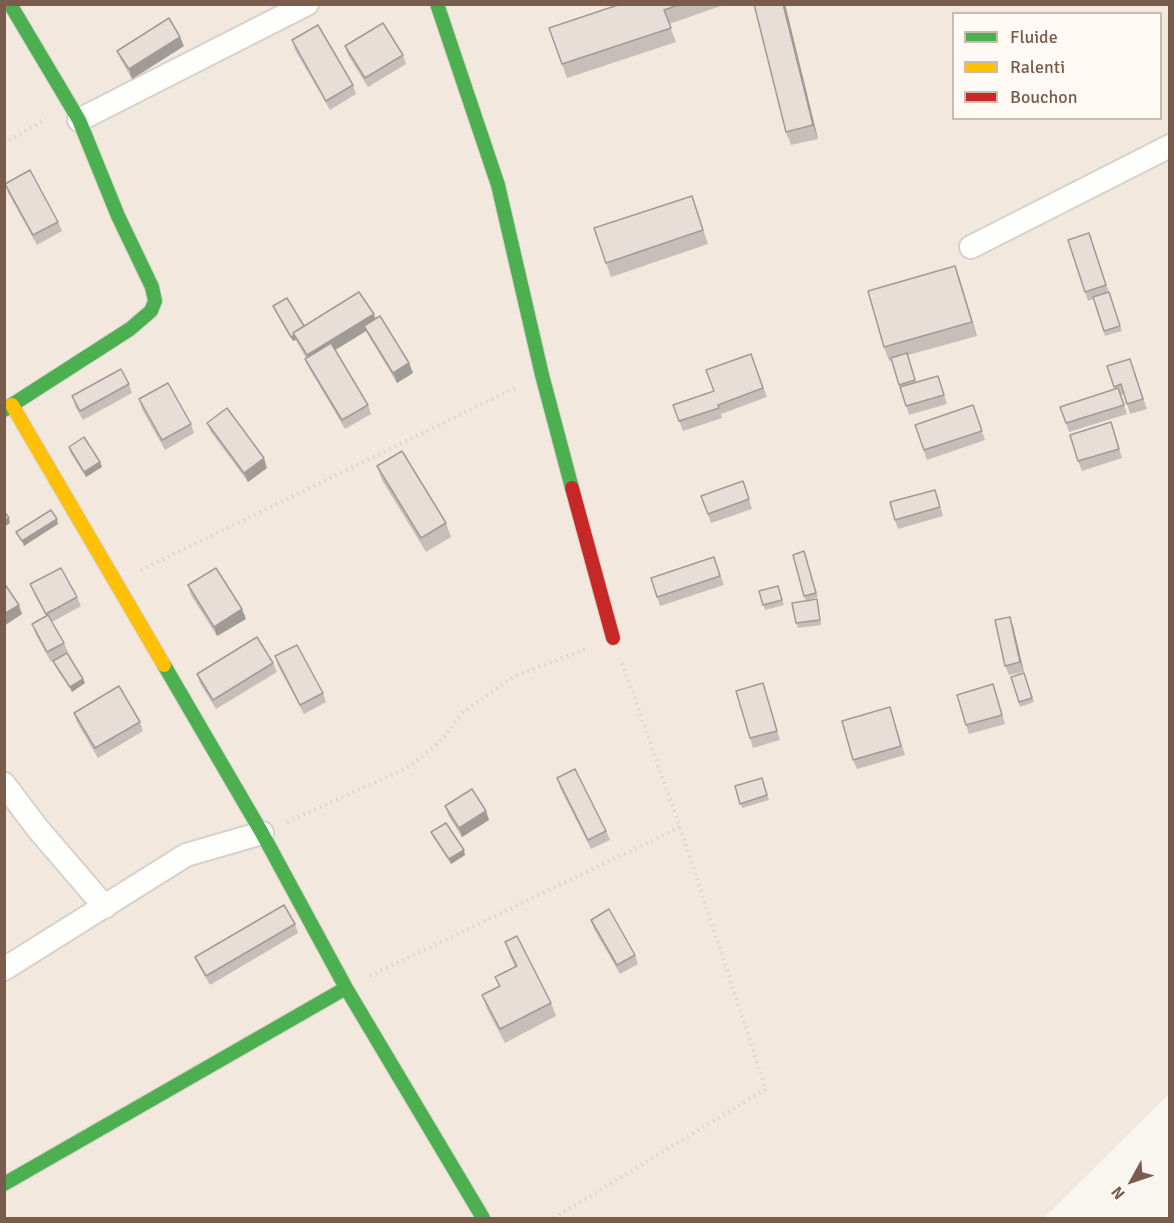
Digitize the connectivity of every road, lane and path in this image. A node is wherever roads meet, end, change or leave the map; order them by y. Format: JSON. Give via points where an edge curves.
{"nodes":[{"id":1,"x":10,"y":4,"type":"edge"},
{"id":2,"x":307,"y":4,"type":"edge"},
{"id":3,"x":437,"y":4,"type":"edge"},
{"id":4,"x":74,"y":112,"type":"junction"},
{"id":5,"x":4,"y":143,"type":"edge"},
{"id":6,"x":1167,"y":154,"type":"edge"},
{"id":7,"x":970,"y":247,"type":"dead end"},
{"id":8,"x":542,"y":375,"type":"junction"},
{"id":9,"x":8,"y":408,"type":"edge"},
{"id":10,"x":116,"y":582,"type":"junction"},
{"id":11,"x":613,"y":638,"type":"junction"},
{"id":12,"x":4,"y":784,"type":"edge"},
{"id":13,"x":680,"y":827,"type":"junction"},
{"id":14,"x":262,"y":833,"type":"junction"},
{"id":15,"x":105,"y":907,"type":"junction"},
{"id":16,"x":4,"y":969,"type":"edge"},
{"id":17,"x":346,"y":988,"type":"junction"},
{"id":18,"x":4,"y":1184,"type":"edge"},
{"id":19,"x":483,"y":1218,"type":"edge"},
{"id":20,"x":554,"y":1218,"type":"edge"}],
"edges":[{"from":1,"to":4,"type":"street"},
{"from":2,"to":4,"type":"street"},
{"from":3,"to":8,"type":"street","via":[[498,185]]},
{"from":4,"to":5,"type":"path"},
{"from":4,"to":9,"type":"street","via":[[155,301],[151,311],[130,329]]},
{"from":6,"to":7,"type":"street"},
{"from":8,"to":10,"type":"path"},
{"from":8,"to":11,"type":"street"},
{"from":9,"to":10,"type":"street"},
{"from":10,"to":14,"type":"street"},
{"from":11,"to":13,"type":"path"},
{"from":11,"to":14,"type":"path","via":[[513,677],[462,713],[439,743],[407,768]]},
{"from":12,"to":15,"type":"street"},
{"from":13,"to":17,"type":"path"},
{"from":13,"to":20,"type":"path","via":[[766,1089]]},
{"from":14,"to":15,"type":"street","via":[[186,855]]},
{"from":14,"to":17,"type":"street"},
{"from":15,"to":16,"type":"street"},
{"from":17,"to":18,"type":"street"},
{"from":17,"to":19,"type":"street"}]}
